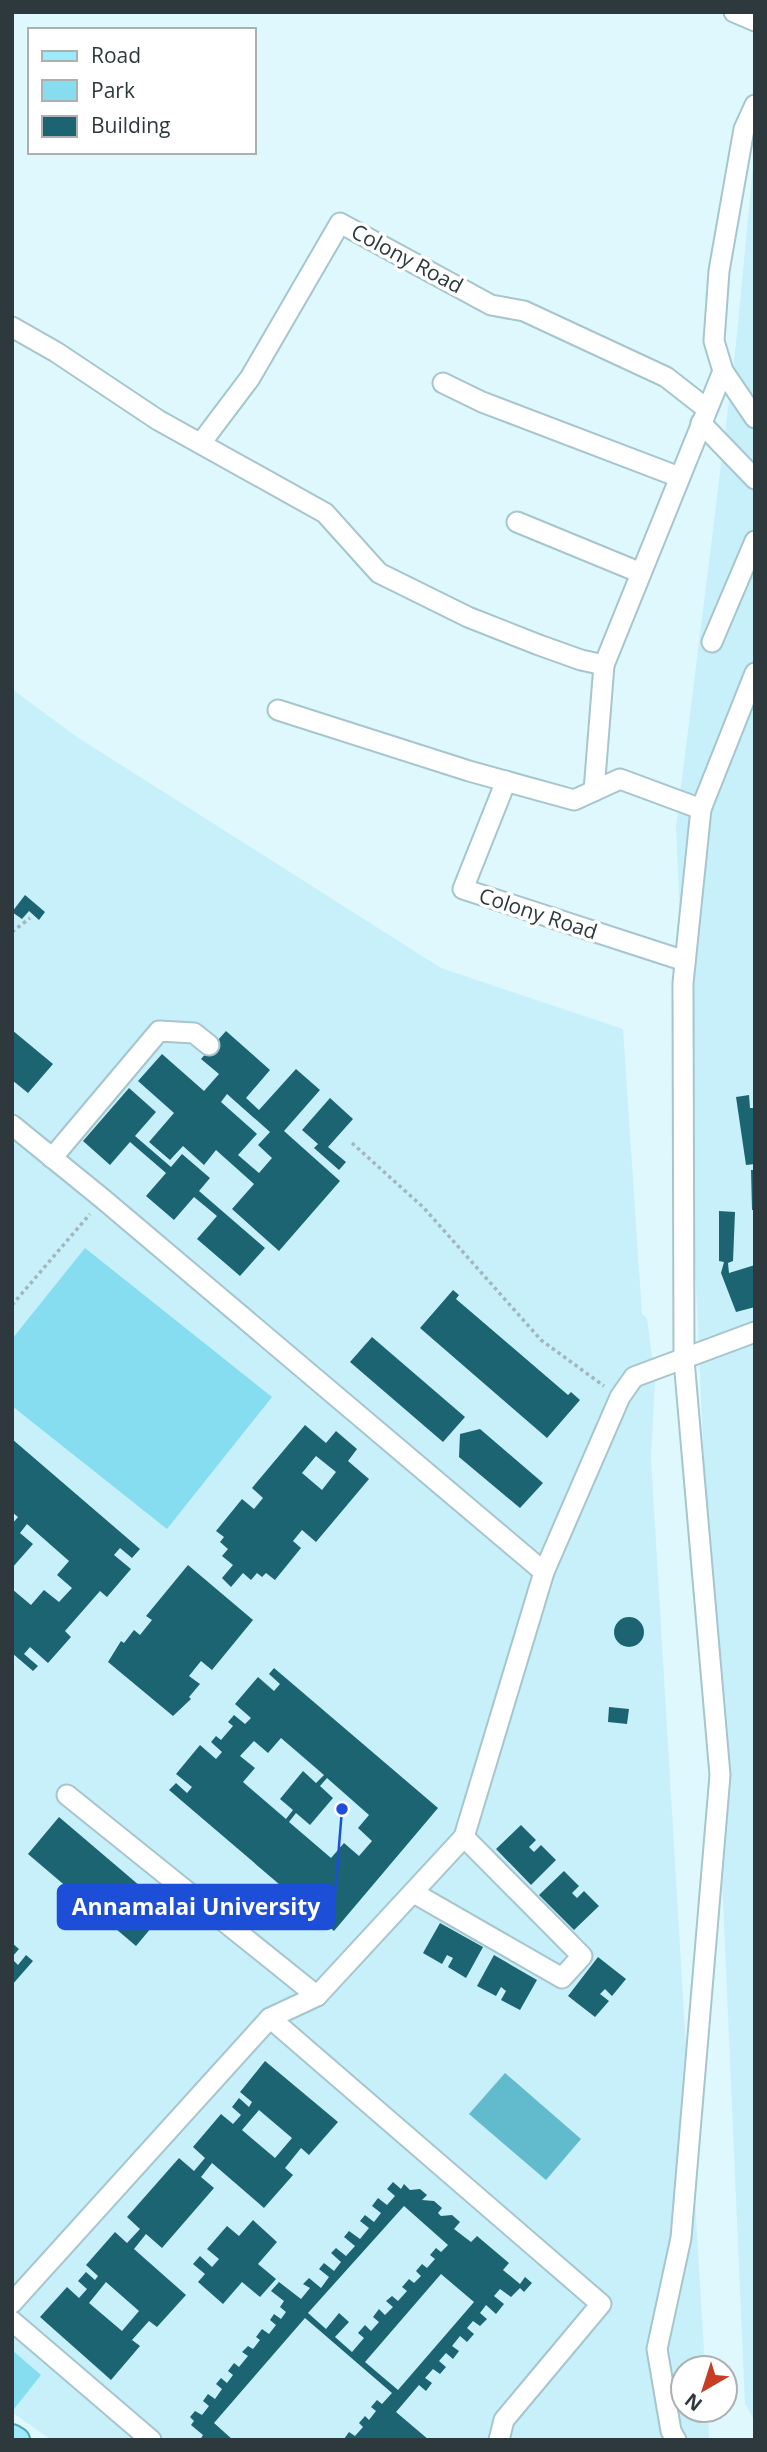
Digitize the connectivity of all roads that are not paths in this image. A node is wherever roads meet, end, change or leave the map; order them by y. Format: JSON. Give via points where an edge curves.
{"nodes":[{"id":1,"x":734,"y":12,"type":"edge"},
{"id":2,"x":755,"y":22,"type":"edge"},
{"id":3,"x":755,"y":105,"type":"edge"},
{"id":4,"x":12,"y":327,"type":"edge"},
{"id":5,"x":723,"y":371,"type":"junction"},
{"id":6,"x":443,"y":383,"type":"dead end"},
{"id":7,"x":704,"y":416,"type":"junction"},
{"id":8,"x":755,"y":418,"type":"edge"},
{"id":9,"x":201,"y":443,"type":"junction"},
{"id":10,"x":679,"y":477,"type":"junction"},
{"id":11,"x":755,"y":478,"type":"edge"},
{"id":12,"x":517,"y":522,"type":"dead end"},
{"id":13,"x":755,"y":541,"type":"edge"},
{"id":14,"x":640,"y":573,"type":"junction"},
{"id":15,"x":712,"y":642,"type":"dead end"},
{"id":16,"x":604,"y":665,"type":"junction"},
{"id":17,"x":755,"y":673,"type":"edge"},
{"id":18,"x":278,"y":710,"type":"dead end"},
{"id":19,"x":506,"y":781,"type":"junction"},
{"id":20,"x":594,"y":791,"type":"junction"},
{"id":21,"x":701,"y":809,"type":"junction"},
{"id":22,"x":685,"y":961,"type":"junction"},
{"id":23,"x":209,"y":1045,"type":"dead end"},
{"id":24,"x":12,"y":1125,"type":"edge"},
{"id":25,"x":52,"y":1158,"type":"junction"},
{"id":26,"x":755,"y":1332,"type":"edge"},
{"id":27,"x":684,"y":1360,"type":"junction"},
{"id":28,"x":544,"y":1572,"type":"junction"},
{"id":29,"x":67,"y":1795,"type":"dead end"},
{"id":30,"x":464,"y":1837,"type":"junction"},
{"id":31,"x":414,"y":1893,"type":"junction"},
{"id":32,"x":317,"y":1996,"type":"junction"},
{"id":33,"x":270,"y":2018,"type":"junction"},
{"id":34,"x":12,"y":2303,"type":"edge"},
{"id":35,"x":12,"y":2321,"type":"edge"},
{"id":36,"x":151,"y":2440,"type":"edge"},
{"id":37,"x":499,"y":2440,"type":"edge"},
{"id":38,"x":676,"y":2440,"type":"edge"}],
"edges":[{"from":1,"to":2,"type":"street"},
{"from":3,"to":5,"type":"street","via":[[744,129],[719,271],[714,341]]},
{"from":4,"to":9,"type":"street"},
{"from":5,"to":7,"type":"street"},
{"from":5,"to":8,"type":"street"},
{"from":6,"to":10,"type":"street"},
{"from":7,"to":9,"type":"street","name":"Colony Road","via":[[666,377],[524,311],[491,305],[340,223],[250,378]]},
{"from":7,"to":10,"type":"street"},
{"from":7,"to":11,"type":"street"},
{"from":9,"to":16,"type":"street","via":[[325,513],[379,573],[468,617]]},
{"from":10,"to":14,"type":"street"},
{"from":12,"to":14,"type":"street"},
{"from":13,"to":15,"type":"street"},
{"from":14,"to":16,"type":"street"},
{"from":16,"to":20,"type":"street"},
{"from":17,"to":21,"type":"street"},
{"from":18,"to":19,"type":"street"},
{"from":19,"to":20,"type":"street","via":[[574,800]]},
{"from":19,"to":22,"type":"street","name":"Colony Road","via":[[463,889]]},
{"from":20,"to":21,"type":"street","via":[[620,779]]},
{"from":21,"to":22,"type":"street"},
{"from":22,"to":27,"type":"street"},
{"from":23,"to":25,"type":"street","via":[[194,1032],[159,1031]]},
{"from":24,"to":25,"type":"street"},
{"from":25,"to":28,"type":"street"},
{"from":26,"to":27,"type":"street"},
{"from":27,"to":28,"type":"street","via":[[634,1377],[620,1397]]},
{"from":27,"to":38,"type":"street","via":[[720,1775],[681,2238],[657,2349]]},
{"from":28,"to":30,"type":"street"},
{"from":29,"to":32,"type":"street"},
{"from":30,"to":31,"type":"street"},
{"from":30,"to":31,"type":"street","via":[[582,1956],[562,1978]]},
{"from":31,"to":32,"type":"street"},
{"from":32,"to":33,"type":"street"},
{"from":33,"to":34,"type":"street"},
{"from":33,"to":37,"type":"street","via":[[601,2304],[504,2420]]},
{"from":35,"to":36,"type":"street"}]}
